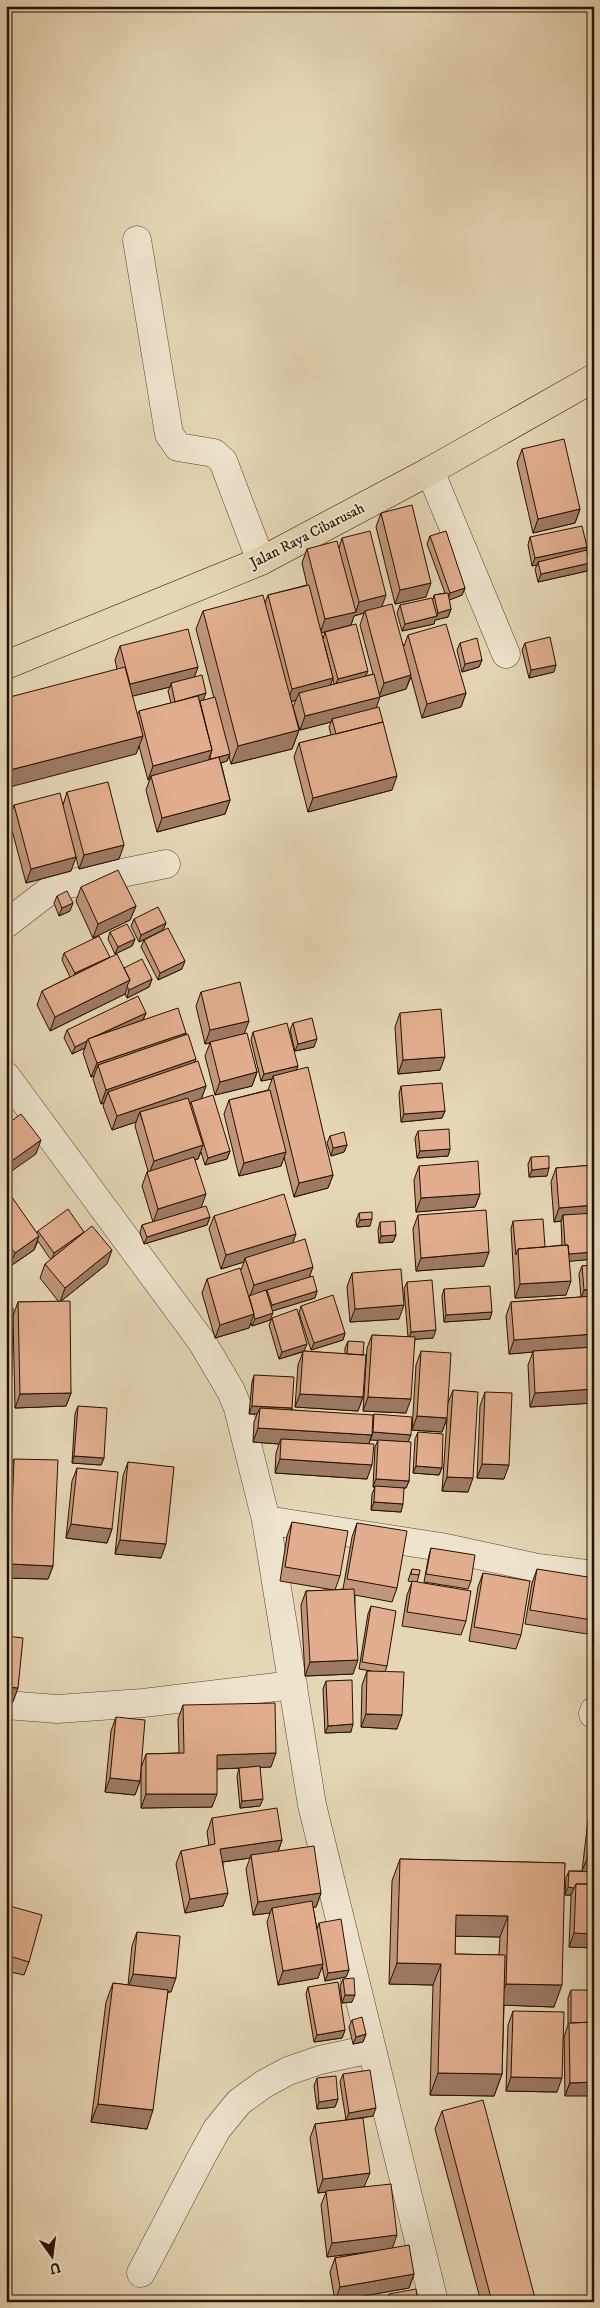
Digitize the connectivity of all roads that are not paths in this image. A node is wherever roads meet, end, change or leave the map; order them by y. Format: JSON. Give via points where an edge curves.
{"nodes":[{"id":1,"x":137,"y":240,"type":"dead end"},
{"id":2,"x":594,"y":378,"type":"edge"},
{"id":3,"x":430,"y":471,"type":"junction"},
{"id":4,"x":261,"y":561,"type":"junction"},
{"id":5,"x":506,"y":654,"type":"dead end"},
{"id":6,"x":6,"y":665,"type":"edge"},
{"id":7,"x":166,"y":864,"type":"dead end"},
{"id":8,"x":6,"y":924,"type":"edge"},
{"id":9,"x":6,"y":1076,"type":"edge"},
{"id":10,"x":266,"y":1520,"type":"junction"},
{"id":11,"x":594,"y":1575,"type":"edge"},
{"id":12,"x":293,"y":1685,"type":"junction"},
{"id":13,"x":6,"y":1705,"type":"edge"},
{"id":14,"x":371,"y":2049,"type":"junction"},
{"id":15,"x":141,"y":2273,"type":"dead end"},
{"id":16,"x":434,"y":2302,"type":"edge"}],
"edges":[{"from":1,"to":4,"type":"street","via":[[169,434],[178,447],[214,452],[223,461]]},
{"from":2,"to":3,"type":"main road","name":"Jalan Raya Cibarusah"},
{"from":3,"to":4,"type":"main road","name":"Jalan Raya Cibarusah"},
{"from":3,"to":5,"type":"street"},
{"from":4,"to":6,"type":"main road","name":"Jalan Raya Cibarusah"},
{"from":7,"to":8,"type":"street","via":[[54,887]]},
{"from":9,"to":10,"type":"street","via":[[220,1369],[232,1390],[244,1428]]},
{"from":10,"to":11,"type":"street"},
{"from":10,"to":12,"type":"street"},
{"from":12,"to":13,"type":"street","via":[[143,1703],[67,1708]]},
{"from":12,"to":14,"type":"street","via":[[312,1805]]},
{"from":14,"to":15,"type":"street","via":[[288,2071],[239,2102],[202,2156]]},
{"from":14,"to":16,"type":"street"}]}
